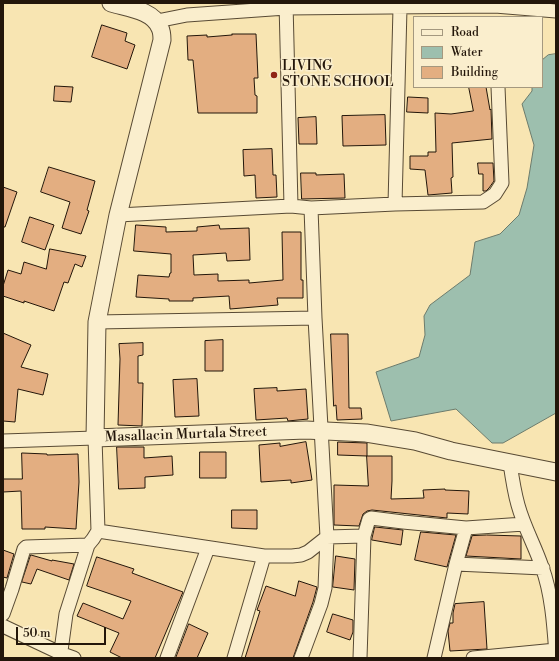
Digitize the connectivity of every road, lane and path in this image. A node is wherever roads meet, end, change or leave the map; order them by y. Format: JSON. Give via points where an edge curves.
{"nodes":[{"id":1,"x":111,"y":3,"type":"edge"},
{"id":2,"x":286,"y":6,"type":"edge"},
{"id":3,"x":400,"y":8,"type":"junction"},
{"id":4,"x":556,"y":11,"type":"edge"},
{"id":5,"x":496,"y":12,"type":"edge"},
{"id":6,"x":157,"y":21,"type":"junction"},
{"id":7,"x":498,"y":88,"type":"edge"},
{"id":8,"x":395,"y":204,"type":"junction"},
{"id":9,"x":291,"y":206,"type":"junction"},
{"id":10,"x":311,"y":208,"type":"junction"},
{"id":11,"x":118,"y":216,"type":"junction"},
{"id":12,"x":315,"y":318,"type":"junction"},
{"id":13,"x":97,"y":322,"type":"junction"},
{"id":14,"x":321,"y":431,"type":"junction"},
{"id":15,"x":95,"y":438,"type":"junction"},
{"id":16,"x":3,"y":441,"type":"edge"},
{"id":17,"x":510,"y":463,"type":"junction"},
{"id":18,"x":556,"y":472,"type":"edge"},
{"id":19,"x":524,"y":524,"type":"junction"},
{"id":20,"x":466,"y":528,"type":"junction"},
{"id":21,"x":98,"y":531,"type":"junction"},
{"id":22,"x":364,"y":536,"type":"junction"},
{"id":23,"x":327,"y":537,"type":"junction"},
{"id":24,"x":88,"y":546,"type":"junction"},
{"id":25,"x":208,"y":548,"type":"junction"},
{"id":26,"x":264,"y":556,"type":"junction"},
{"id":27,"x":456,"y":564,"type":"junction"},
{"id":28,"x":542,"y":568,"type":"junction"},
{"id":29,"x":3,"y":614,"type":"edge"},
{"id":30,"x":3,"y":626,"type":"edge"},
{"id":31,"x":556,"y":650,"type":"edge"},
{"id":32,"x":556,"y":655,"type":"edge"},
{"id":33,"x":60,"y":656,"type":"edge"},
{"id":34,"x":74,"y":658,"type":"edge"},
{"id":35,"x":167,"y":658,"type":"edge"},
{"id":36,"x":234,"y":658,"type":"edge"},
{"id":37,"x":301,"y":658,"type":"edge"},
{"id":38,"x":360,"y":658,"type":"edge"},
{"id":39,"x":434,"y":658,"type":"edge"},
{"id":40,"x":473,"y":658,"type":"edge"}],
"edges":[{"from":1,"to":6,"type":"street","via":[[150,15]]},
{"from":2,"to":3,"type":"street"},
{"from":2,"to":6,"type":"street","via":[[186,15]]},
{"from":2,"to":9,"type":"street"},
{"from":3,"to":5,"type":"street"},
{"from":3,"to":8,"type":"street"},
{"from":4,"to":5,"type":"street"},
{"from":6,"to":11,"type":"street","name":"Masallacin Murtala Street","via":[[162,40]]},
{"from":7,"to":8,"type":"street","via":[[502,183],[495,194],[483,202]]},
{"from":8,"to":10,"type":"street"},
{"from":9,"to":10,"type":"street"},
{"from":9,"to":11,"type":"street"},
{"from":10,"to":12,"type":"street"},
{"from":11,"to":13,"type":"street","name":"Masallacin Murtala Street"},
{"from":12,"to":13,"type":"street"},
{"from":12,"to":14,"type":"street"},
{"from":13,"to":15,"type":"street","name":"Masallacin Murtala Street"},
{"from":14,"to":15,"type":"street","name":"Masallacin Murtala Street"},
{"from":14,"to":17,"type":"street","name":"Masallacin Murtala Street","via":[[366,433],[415,441],[451,452]]},
{"from":14,"to":23,"type":"street"},
{"from":15,"to":16,"type":"street"},
{"from":15,"to":21,"type":"street"},
{"from":17,"to":18,"type":"street","name":"Masallacin Murtala Street"},
{"from":17,"to":19,"type":"street"},
{"from":19,"to":20,"type":"street"},
{"from":19,"to":28,"type":"street"},
{"from":20,"to":22,"type":"street","via":[[371,518]]},
{"from":20,"to":27,"type":"street"},
{"from":21,"to":24,"type":"street"},
{"from":21,"to":25,"type":"street"},
{"from":22,"to":23,"type":"street"},
{"from":22,"to":38,"type":"street"},
{"from":23,"to":26,"type":"street","via":[[301,555]]},
{"from":23,"to":37,"type":"street","via":[[325,588]]},
{"from":24,"to":29,"type":"street","via":[[26,547]]},
{"from":24,"to":33,"type":"street","via":[[66,614]]},
{"from":25,"to":26,"type":"street"},
{"from":25,"to":35,"type":"street"},
{"from":26,"to":36,"type":"street"},
{"from":27,"to":28,"type":"street"},
{"from":27,"to":39,"type":"street"},
{"from":28,"to":31,"type":"street","via":[[548,589]]},
{"from":30,"to":33,"type":"street"},
{"from":31,"to":32,"type":"street"},
{"from":31,"to":40,"type":"street"},
{"from":33,"to":34,"type":"street"}]}
